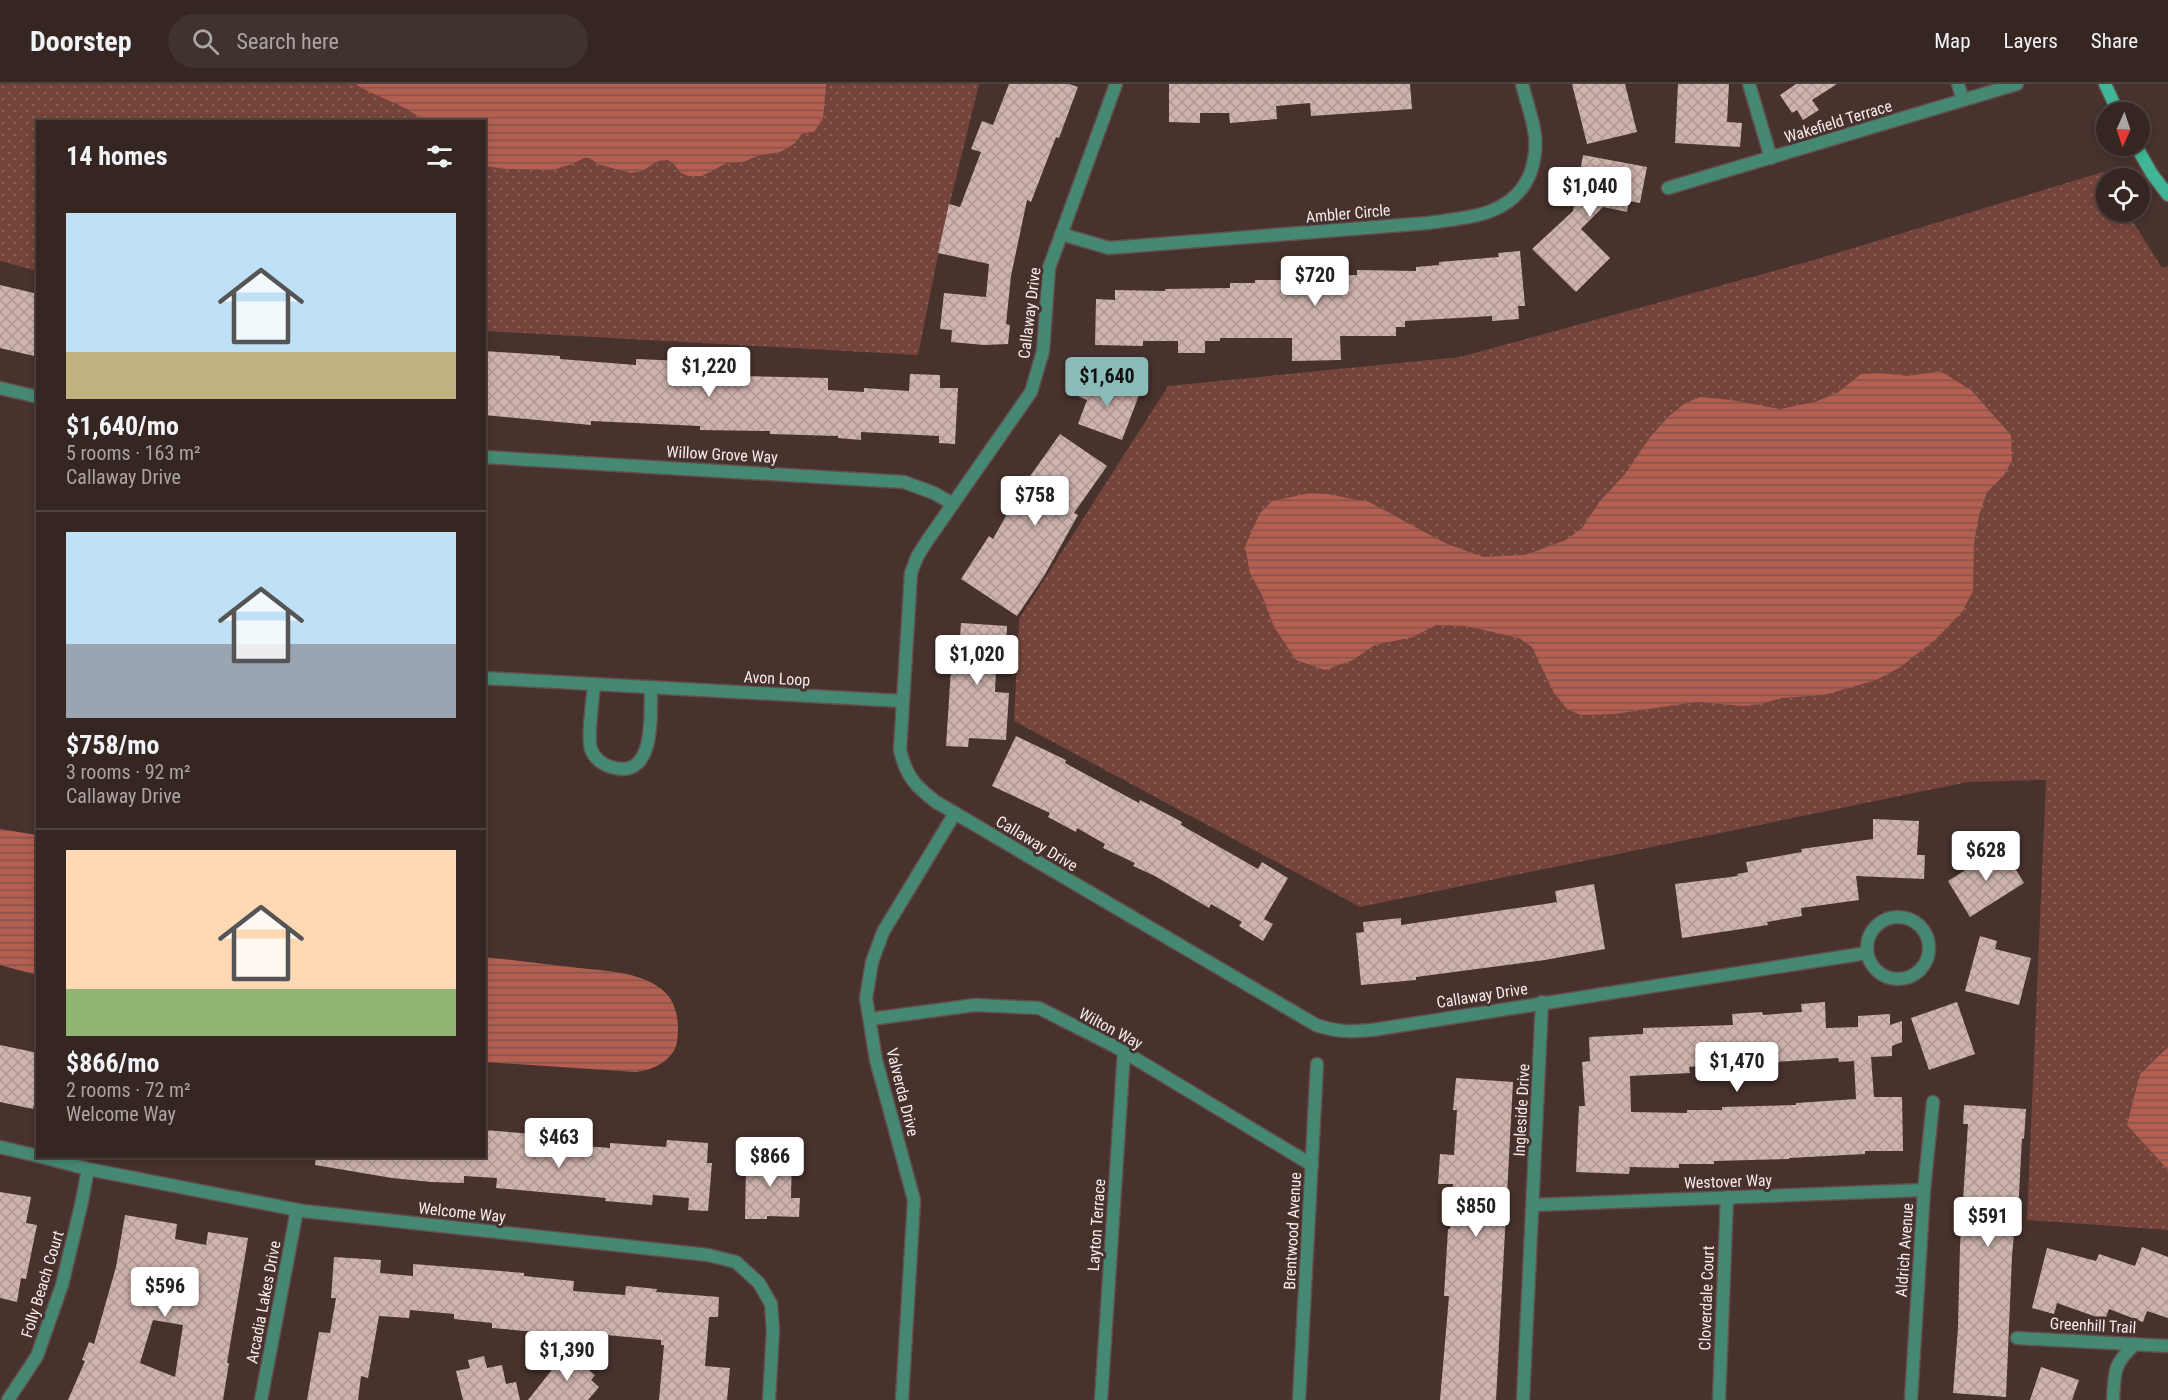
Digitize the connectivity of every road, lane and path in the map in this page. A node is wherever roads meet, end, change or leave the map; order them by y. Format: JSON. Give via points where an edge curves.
{"nodes":[{"id":1,"x":1116,"y":84,"type":"edge"},
{"id":2,"x":1522,"y":84,"type":"edge"},
{"id":3,"x":1749,"y":84,"type":"edge"},
{"id":4,"x":1958,"y":84,"type":"edge"},
{"id":5,"x":2018,"y":84,"type":"edge"},
{"id":6,"x":2105,"y":84,"type":"edge"},
{"id":7,"x":1963,"y":100,"type":"junction"},
{"id":8,"x":2113,"y":102,"type":"edge"},
{"id":9,"x":2144,"y":156,"type":"edge"},
{"id":10,"x":1771,"y":158,"type":"junction"},
{"id":11,"x":2163,"y":179,"type":"edge"},
{"id":12,"x":1668,"y":189,"type":"dead end"},
{"id":13,"x":2168,"y":195,"type":"edge"},
{"id":14,"x":1061,"y":234,"type":"junction"},
{"id":15,"x":0,"y":388,"type":"edge"},
{"id":16,"x":36,"y":397,"type":"edge"},
{"id":17,"x":486,"y":457,"type":"edge"},
{"id":18,"x":953,"y":504,"type":"junction"},
{"id":19,"x":486,"y":678,"type":"edge"},
{"id":20,"x":594,"y":684,"type":"junction"},
{"id":21,"x":651,"y":687,"type":"junction"},
{"id":22,"x":902,"y":701,"type":"junction"},
{"id":23,"x":955,"y":813,"type":"junction"},
{"id":24,"x":1867,"y":953,"type":"junction"},
{"id":25,"x":1542,"y":1002,"type":"junction"},
{"id":26,"x":871,"y":1019,"type":"junction"},
{"id":27,"x":1124,"y":1052,"type":"junction"},
{"id":28,"x":1317,"y":1064,"type":"dead end"},
{"id":29,"x":1933,"y":1102,"type":"dead end"},
{"id":30,"x":0,"y":1147,"type":"edge"},
{"id":31,"x":36,"y":1156,"type":"edge"},
{"id":32,"x":46,"y":1158,"type":"edge"},
{"id":33,"x":1312,"y":1165,"type":"junction"},
{"id":34,"x":88,"y":1169,"type":"junction"},
{"id":35,"x":1924,"y":1190,"type":"junction"},
{"id":36,"x":1727,"y":1197,"type":"junction"},
{"id":37,"x":1533,"y":1205,"type":"junction"},
{"id":38,"x":297,"y":1210,"type":"junction"},
{"id":39,"x":2017,"y":1338,"type":"dead end"},
{"id":40,"x":2135,"y":1344,"type":"junction"},
{"id":41,"x":2168,"y":1346,"type":"edge"},
{"id":42,"x":8,"y":1400,"type":"edge"},
{"id":43,"x":261,"y":1400,"type":"edge"},
{"id":44,"x":769,"y":1400,"type":"edge"},
{"id":45,"x":902,"y":1400,"type":"edge"},
{"id":46,"x":1101,"y":1400,"type":"edge"},
{"id":47,"x":1299,"y":1400,"type":"edge"},
{"id":48,"x":1523,"y":1400,"type":"edge"},
{"id":49,"x":1719,"y":1400,"type":"edge"},
{"id":50,"x":1911,"y":1400,"type":"edge"},
{"id":51,"x":2113,"y":1400,"type":"edge"}],
"edges":[{"from":1,"to":14,"type":"street","name":"Callaway Drive"},
{"from":2,"to":14,"type":"street","name":"Ambler Circle","via":[[1535,130],[1535,160],[1524,187],[1503,207],[1474,216],[1416,224],[1109,248]]},
{"from":3,"to":10,"type":"street"},
{"from":4,"to":7,"type":"street"},
{"from":5,"to":7,"type":"street","name":"Wakefield Terrace"},
{"from":6,"to":8,"type":"street"},
{"from":7,"to":10,"type":"street","name":"Wakefield Terrace"},
{"from":9,"to":11,"type":"street"},
{"from":10,"to":12,"type":"street","name":"Wakefield Terrace"},
{"from":11,"to":13,"type":"street"},
{"from":14,"to":18,"type":"street","name":"Callaway Drive","via":[[1049,268],[1043,351],[1030,392]]},
{"from":15,"to":16,"type":"street"},
{"from":17,"to":18,"type":"street","name":"Willow Grove Way","via":[[904,482]]},
{"from":18,"to":22,"type":"street","name":"Callaway Drive","via":[[917,557],[911,573]]},
{"from":19,"to":20,"type":"street","name":"Avon Loop"},
{"from":20,"to":21,"type":"street","name":"Avon Loop"},
{"from":20,"to":21,"type":"street","via":[[592,750],[601,762],[617,769],[639,761],[647,748]]},
{"from":21,"to":22,"type":"street","name":"Avon Loop"},
{"from":22,"to":23,"type":"street","name":"Callaway Drive","via":[[903,765],[919,789]]},
{"from":23,"to":25,"type":"street","name":"Callaway Drive","via":[[1316,1025],[1333,1031],[1372,1030]]},
{"from":23,"to":26,"type":"street","name":"Valverda Drive","via":[[883,932],[872,962],[866,999]]},
{"from":24,"to":24,"type":"street","via":[[1870,934],[1893,917],[1912,920],[1926,933],[1929,942],[1929,953],[1918,972],[1898,979],[1878,971]]},
{"from":24,"to":25,"type":"street","name":"Callaway Drive"},
{"from":25,"to":37,"type":"street","name":"Ingleside Drive"},
{"from":26,"to":27,"type":"street","name":"Wilton Way","via":[[975,1005],[1039,1008]]},
{"from":26,"to":45,"type":"street","name":"Valverda Drive","via":[[876,1060],[914,1200]]},
{"from":27,"to":33,"type":"street","name":"Wilton Way"},
{"from":27,"to":46,"type":"street","name":"Layton Terrace"},
{"from":28,"to":33,"type":"street","name":"Brentwood Avenue"},
{"from":29,"to":35,"type":"street","name":"Aldrich Avenue"},
{"from":30,"to":31,"type":"street","name":"Welcome Way"},
{"from":32,"to":34,"type":"street","name":"Welcome Way"},
{"from":33,"to":47,"type":"street","name":"Brentwood Avenue"},
{"from":34,"to":38,"type":"street","name":"Welcome Way"},
{"from":34,"to":42,"type":"street","name":"Folly Beach Court","via":[[62,1285],[37,1356]]},
{"from":35,"to":36,"type":"street","name":"Westover Way"},
{"from":35,"to":50,"type":"street","name":"Aldrich Avenue"},
{"from":36,"to":37,"type":"street","name":"Westover Way"},
{"from":36,"to":49,"type":"street","name":"Cloverdale Court"},
{"from":37,"to":48,"type":"street","name":"Ingleside Drive"},
{"from":38,"to":43,"type":"street","name":"Arcadia Lakes Drive"},
{"from":38,"to":44,"type":"street","name":"Welcome Way","via":[[708,1255],[736,1262],[759,1283],[771,1304]]},
{"from":39,"to":40,"type":"street","name":"Greenhill Trail"},
{"from":40,"to":41,"type":"street","name":"Greenhill Trail"},
{"from":40,"to":51,"type":"street","via":[[2118,1360]]}]}
